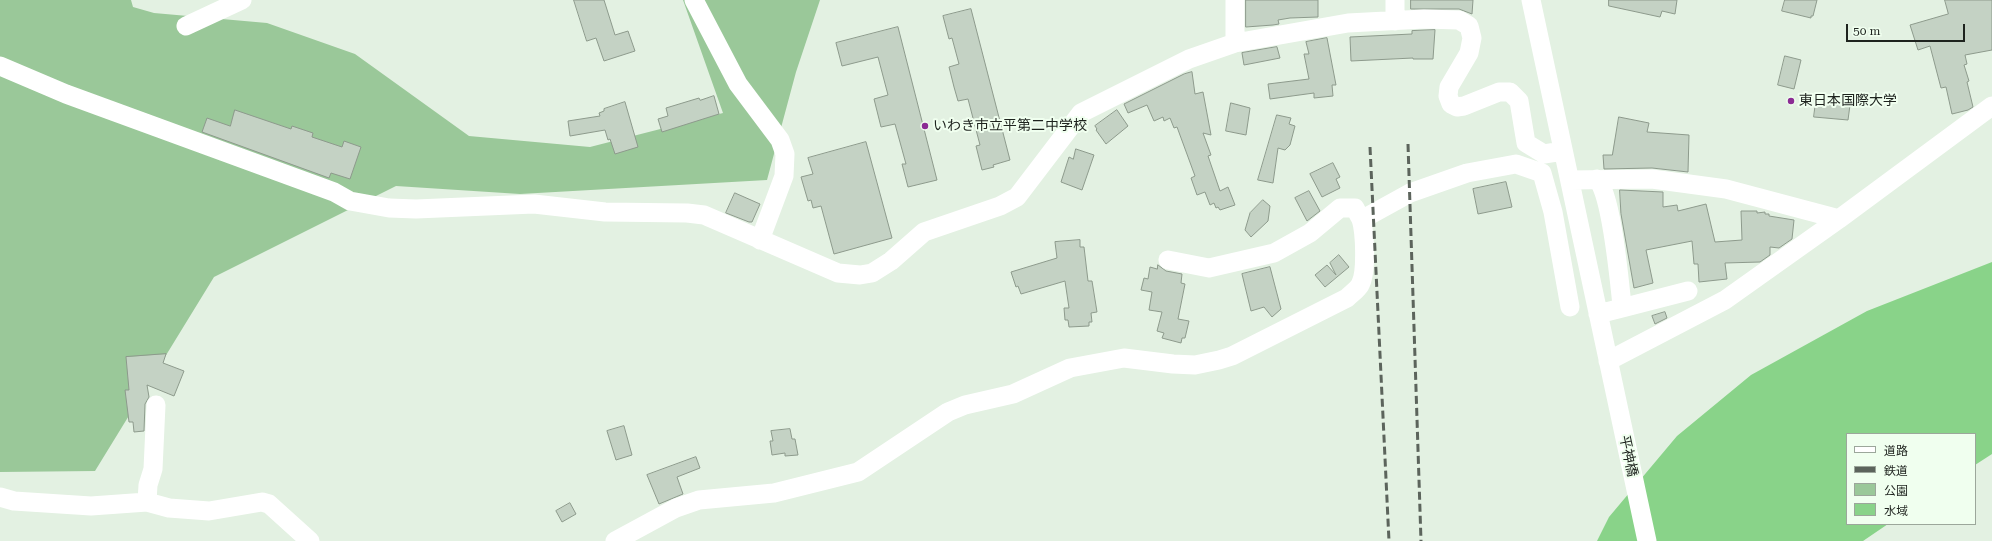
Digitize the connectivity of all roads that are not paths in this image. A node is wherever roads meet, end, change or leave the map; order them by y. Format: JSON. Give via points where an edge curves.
{"nodes":[{"id":1,"x":242,"y":0,"type":"edge"},
{"id":2,"x":694,"y":0,"type":"edge"},
{"id":3,"x":1235,"y":0,"type":"edge"},
{"id":4,"x":1395,"y":0,"type":"edge"},
{"id":5,"x":1531,"y":0,"type":"edge"},
{"id":6,"x":1395,"y":21,"type":"junction"},
{"id":7,"x":186,"y":26,"type":"dead end"},
{"id":8,"x":1235,"y":43,"type":"junction"},
{"id":9,"x":0,"y":66,"type":"edge"},
{"id":10,"x":1992,"y":106,"type":"edge"},
{"id":11,"x":1563,"y":151,"type":"junction"},
{"id":12,"x":1597,"y":179,"type":"junction"},
{"id":13,"x":1570,"y":180,"type":"junction"},
{"id":14,"x":1576,"y":208,"type":"junction"},
{"id":15,"x":1553,"y":212,"type":"junction"},
{"id":16,"x":1839,"y":219,"type":"junction"},
{"id":17,"x":1361,"y":220,"type":"junction"},
{"id":18,"x":760,"y":240,"type":"junction"},
{"id":19,"x":1168,"y":260,"type":"dead end"},
{"id":20,"x":1688,"y":291,"type":"dead end"},
{"id":21,"x":1570,"y":307,"type":"dead end"},
{"id":22,"x":1618,"y":309,"type":"junction"},
{"id":23,"x":1598,"y":314,"type":"junction"},
{"id":24,"x":1609,"y":366,"type":"junction"},
{"id":25,"x":156,"y":405,"type":"dead end"},
{"id":26,"x":0,"y":497,"type":"edge"},
{"id":27,"x":147,"y":502,"type":"junction"},
{"id":28,"x":310,"y":541,"type":"edge"},
{"id":29,"x":615,"y":541,"type":"edge"},
{"id":30,"x":1647,"y":541,"type":"edge"}],
"edges":[{"from":1,"to":7,"type":"street"},
{"from":2,"to":18,"type":"street","via":[[738,84],[780,140],[785,154],[784,176]]},
{"from":3,"to":8,"type":"street"},
{"from":4,"to":6,"type":"street"},
{"from":5,"to":11,"type":"street","name":"平神橋"},
{"from":6,"to":8,"type":"street","via":[[1348,24]]},
{"from":6,"to":11,"type":"street","via":[[1459,20],[1468,26],[1472,38],[1469,53],[1449,87],[1448,96],[1451,104],[1464,106],[1499,92],[1510,92],[1519,101],[1526,143],[1544,154]]},
{"from":8,"to":18,"type":"street","via":[[1189,59],[1081,113],[1017,197],[1000,206],[924,232],[891,261],[872,273],[838,273]]},
{"from":9,"to":18,"type":"street","via":[[66,94],[334,192],[350,201],[389,208],[416,209],[534,204],[604,212],[687,213],[715,219]]},
{"from":10,"to":16,"type":"street"},
{"from":11,"to":13,"type":"street","name":"平神橋"},
{"from":12,"to":13,"type":"street"},
{"from":12,"to":16,"type":"street","via":[[1652,179],[1726,189]]},
{"from":12,"to":22,"type":"street","via":[[1603,185],[1608,203],[1622,305]]},
{"from":13,"to":14,"type":"street","name":"平神橋"},
{"from":14,"to":15,"type":"street"},
{"from":14,"to":23,"type":"street","name":"平神橋"},
{"from":15,"to":17,"type":"street","via":[[1542,173],[1516,164],[1467,173],[1410,192]]},
{"from":15,"to":21,"type":"street"},
{"from":16,"to":24,"type":"street","via":[[1724,300]]},
{"from":17,"to":19,"type":"street","via":[[1355,208],[1340,208],[1310,233],[1274,253],[1209,268]]},
{"from":17,"to":29,"type":"street","via":[[1361,284],[1347,298],[1232,356],[1194,365],[1124,358],[1070,368],[1012,394],[965,404],[948,412],[858,472],[774,493],[699,500],[676,508]]},
{"from":20,"to":22,"type":"street"},
{"from":22,"to":23,"type":"street"},
{"from":23,"to":24,"type":"street","name":"平神橋"},
{"from":24,"to":30,"type":"street","name":"平神橋"},
{"from":25,"to":27,"type":"street","via":[[153,469],[148,485]]},
{"from":26,"to":27,"type":"street","via":[[14,501],[91,506]]},
{"from":27,"to":28,"type":"street","via":[[169,508],[209,511],[262,502],[269,504]]}]}
